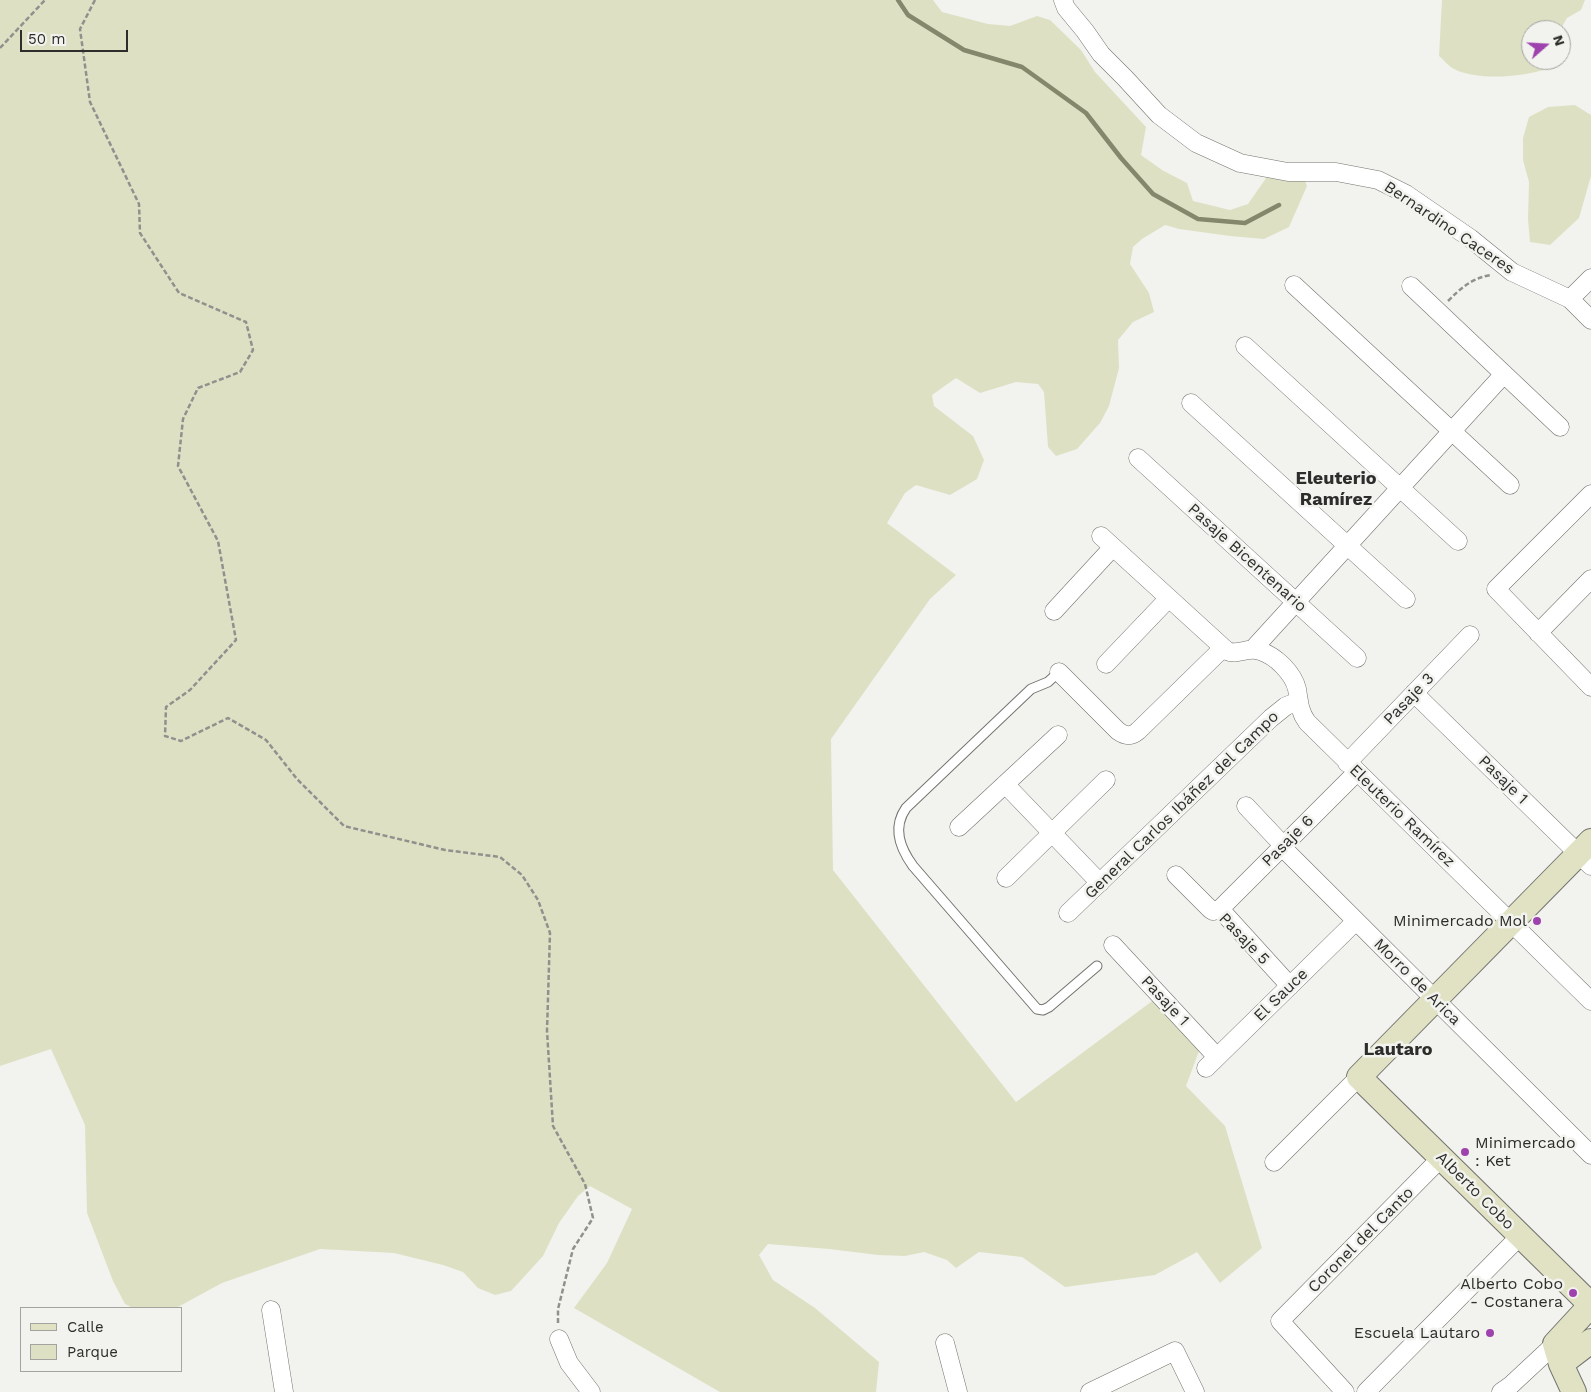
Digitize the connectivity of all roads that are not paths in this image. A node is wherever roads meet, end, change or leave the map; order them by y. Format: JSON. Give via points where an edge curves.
{"nodes":[{"id":1,"x":1062,"y":0,"type":"edge"},
{"id":2,"x":1591,"y":278,"type":"edge"},
{"id":3,"x":1294,"y":285,"type":"dead end"},
{"id":4,"x":1411,"y":286,"type":"dead end"},
{"id":5,"x":1570,"y":299,"type":"junction"},
{"id":6,"x":1591,"y":320,"type":"edge"},
{"id":7,"x":1245,"y":346,"type":"dead end"},
{"id":8,"x":1504,"y":374,"type":"junction"},
{"id":9,"x":1191,"y":403,"type":"dead end"},
{"id":10,"x":1560,"y":428,"type":"dead end"},
{"id":11,"x":1452,"y":431,"type":"junction"},
{"id":12,"x":1138,"y":458,"type":"dead end"},
{"id":13,"x":1510,"y":485,"type":"dead end"},
{"id":14,"x":1400,"y":488,"type":"junction"},
{"id":15,"x":1591,"y":494,"type":"edge"},
{"id":16,"x":1458,"y":541,"type":"dead end"},
{"id":17,"x":1348,"y":546,"type":"junction"},
{"id":18,"x":1591,"y":579,"type":"edge"},
{"id":19,"x":1169,"y":598,"type":"junction"},
{"id":20,"x":1406,"y":599,"type":"dead end"},
{"id":21,"x":1296,"y":602,"type":"junction"},
{"id":22,"x":1054,"y":611,"type":"dead end"},
{"id":23,"x":1538,"y":633,"type":"junction"},
{"id":24,"x":1470,"y":635,"type":"dead end"},
{"id":25,"x":1223,"y":648,"type":"junction"},
{"id":26,"x":1253,"y":649,"type":"junction"},
{"id":27,"x":1356,"y":658,"type":"dead end"},
{"id":28,"x":1106,"y":664,"type":"dead end"},
{"id":29,"x":1059,"y":672,"type":"joint"},
{"id":30,"x":1588,"y":678,"type":"edge"},
{"id":31,"x":1414,"y":694,"type":"junction"},
{"id":32,"x":1298,"y":700,"type":"junction"},
{"id":33,"x":1058,"y":734,"type":"dead end"},
{"id":34,"x":1352,"y":768,"type":"junction"},
{"id":35,"x":1106,"y":780,"type":"dead end"},
{"id":36,"x":1005,"y":784,"type":"junction"},
{"id":37,"x":1246,"y":806,"type":"dead end"},
{"id":38,"x":959,"y":827,"type":"dead end"},
{"id":39,"x":1052,"y":833,"type":"junction"},
{"id":40,"x":1282,"y":847,"type":"junction"},
{"id":41,"x":1587,"y":854,"type":"edge"},
{"id":42,"x":1176,"y":875,"type":"dead end"},
{"id":43,"x":1006,"y":878,"type":"dead end"},
{"id":44,"x":1100,"y":883,"type":"junction"},
{"id":45,"x":1220,"y":909,"type":"junction"},
{"id":46,"x":1068,"y":913,"type":"dead end"},
{"id":47,"x":1356,"y":921,"type":"junction"},
{"id":48,"x":1511,"y":923,"type":"junction"},
{"id":49,"x":1113,"y":945,"type":"dead end"},
{"id":50,"x":1097,"y":966,"type":"dead end"},
{"id":51,"x":1290,"y":986,"type":"junction"},
{"id":52,"x":1436,"y":1000,"type":"junction"},
{"id":53,"x":1591,"y":1001,"type":"edge"},
{"id":54,"x":1211,"y":1063,"type":"joint"},
{"id":55,"x":1359,"y":1077,"type":"junction"},
{"id":56,"x":1591,"y":1156,"type":"edge"},
{"id":57,"x":1441,"y":1158,"type":"junction"},
{"id":58,"x":1274,"y":1162,"type":"dead end"},
{"id":59,"x":1520,"y":1236,"type":"junction"},
{"id":60,"x":1591,"y":1305,"type":"edge"},
{"id":61,"x":272,"y":1310,"type":"dead end"},
{"id":62,"x":559,"y":1339,"type":"road end"},
{"id":63,"x":1591,"y":1341,"type":"edge"},
{"id":64,"x":945,"y":1343,"type":"dead end"},
{"id":65,"x":1565,"y":1369,"type":"edge"},
{"id":66,"x":284,"y":1392,"type":"edge"},
{"id":67,"x":591,"y":1392,"type":"edge"},
{"id":68,"x":958,"y":1392,"type":"edge"},
{"id":69,"x":1090,"y":1392,"type":"edge"},
{"id":70,"x":1195,"y":1392,"type":"edge"},
{"id":71,"x":1345,"y":1392,"type":"edge"},
{"id":72,"x":1366,"y":1392,"type":"edge"},
{"id":73,"x":1501,"y":1392,"type":"edge"}],
"edges":[{"from":1,"to":5,"type":"street","name":"Bernardino Caceres","via":[[1100,54],[1159,115],[1196,144],[1240,162],[1288,172],[1336,172],[1378,180],[1406,194],[1512,272]]},
{"from":2,"to":5,"type":"street"},
{"from":3,"to":11,"type":"street"},
{"from":4,"to":8,"type":"street"},
{"from":5,"to":6,"type":"street"},
{"from":7,"to":14,"type":"street"},
{"from":8,"to":10,"type":"street"},
{"from":8,"to":11,"type":"street"},
{"from":9,"to":17,"type":"street"},
{"from":11,"to":13,"type":"street"},
{"from":11,"to":14,"type":"street"},
{"from":12,"to":21,"type":"street","name":"Pasaje Bicentenario"},
{"from":14,"to":16,"type":"street"},
{"from":14,"to":17,"type":"street"},
{"from":15,"to":23,"type":"street","via":[[1496,589]]},
{"from":17,"to":20,"type":"street"},
{"from":17,"to":21,"type":"street"},
{"from":18,"to":23,"type":"street"},
{"from":19,"to":22,"type":"street","via":[[1107,542]]},
{"from":19,"to":25,"type":"street"},
{"from":19,"to":28,"type":"street"},
{"from":21,"to":26,"type":"street"},
{"from":21,"to":27,"type":"street","name":"Pasaje Bicentenario"},
{"from":23,"to":30,"type":"street"},
{"from":24,"to":31,"type":"street","name":"Pasaje 3"},
{"from":25,"to":26,"type":"street","via":[[1236,653]]},
{"from":25,"to":29,"type":"street","via":[[1131,735],[1118,731]]},
{"from":26,"to":32,"type":"street","name":"Eleuterio Ramírez","via":[[1264,652],[1287,671],[1294,680]]},
{"from":29,"to":50,"type":"lane","via":[[1048,682],[1031,688],[906,808],[899,821],[899,836],[913,866],[1037,1009],[1050,1007]]},
{"from":31,"to":34,"type":"street","name":"Pasaje 3"},
{"from":31,"to":41,"type":"street","name":"Pasaje 1"},
{"from":32,"to":34,"type":"street","name":"Eleuterio Ramírez","via":[[1300,712],[1307,722]]},
{"from":32,"to":44,"type":"street","name":"General Carlos Ibáñez del Campo","via":[[1271,718]]},
{"from":33,"to":36,"type":"street"},
{"from":34,"to":40,"type":"street","name":"Pasaje 6"},
{"from":34,"to":48,"type":"street","name":"Eleuterio Ramírez"},
{"from":35,"to":39,"type":"street"},
{"from":36,"to":38,"type":"street"},
{"from":36,"to":39,"type":"street"},
{"from":37,"to":40,"type":"street","name":"Morro de Arica"},
{"from":39,"to":43,"type":"street"},
{"from":39,"to":44,"type":"street"},
{"from":40,"to":45,"type":"street","name":"Pasaje 6"},
{"from":40,"to":47,"type":"street","name":"Morro de Arica"},
{"from":41,"to":48,"type":"street"},
{"from":42,"to":45,"type":"street","name":"Pasaje 5","via":[[1212,911]]},
{"from":44,"to":46,"type":"street","name":"General Carlos Ibáñez del Campo"},
{"from":45,"to":51,"type":"street","name":"Pasaje 5"},
{"from":47,"to":51,"type":"street","name":"El Sauce"},
{"from":47,"to":52,"type":"street","name":"Morro de Arica"},
{"from":48,"to":52,"type":"street"},
{"from":48,"to":53,"type":"street","name":"Eleuterio Ramírez"},
{"from":49,"to":54,"type":"street","name":"Pasaje 1"},
{"from":51,"to":54,"type":"street","name":"El Sauce"},
{"from":52,"to":55,"type":"street"},
{"from":52,"to":56,"type":"street","name":"Morro de Arica"},
{"from":55,"to":57,"type":"street","name":"Alberto Cobo"},
{"from":55,"to":58,"type":"street"},
{"from":57,"to":59,"type":"street","name":"Alberto Cobo"},
{"from":57,"to":71,"type":"street","name":"Coronel del Canto","via":[[1280,1321]]},
{"from":59,"to":60,"type":"street","name":"Alberto Cobo"},
{"from":59,"to":72,"type":"street"},
{"from":60,"to":65,"type":"street"},
{"from":61,"to":66,"type":"street"},
{"from":62,"to":67,"type":"street","via":[[576,1374]]},
{"from":63,"to":65,"type":"street"},
{"from":64,"to":68,"type":"street"},
{"from":65,"to":73,"type":"street","via":[[1510,1385]]},
{"from":69,"to":70,"type":"street","via":[[1175,1351]]}]}
